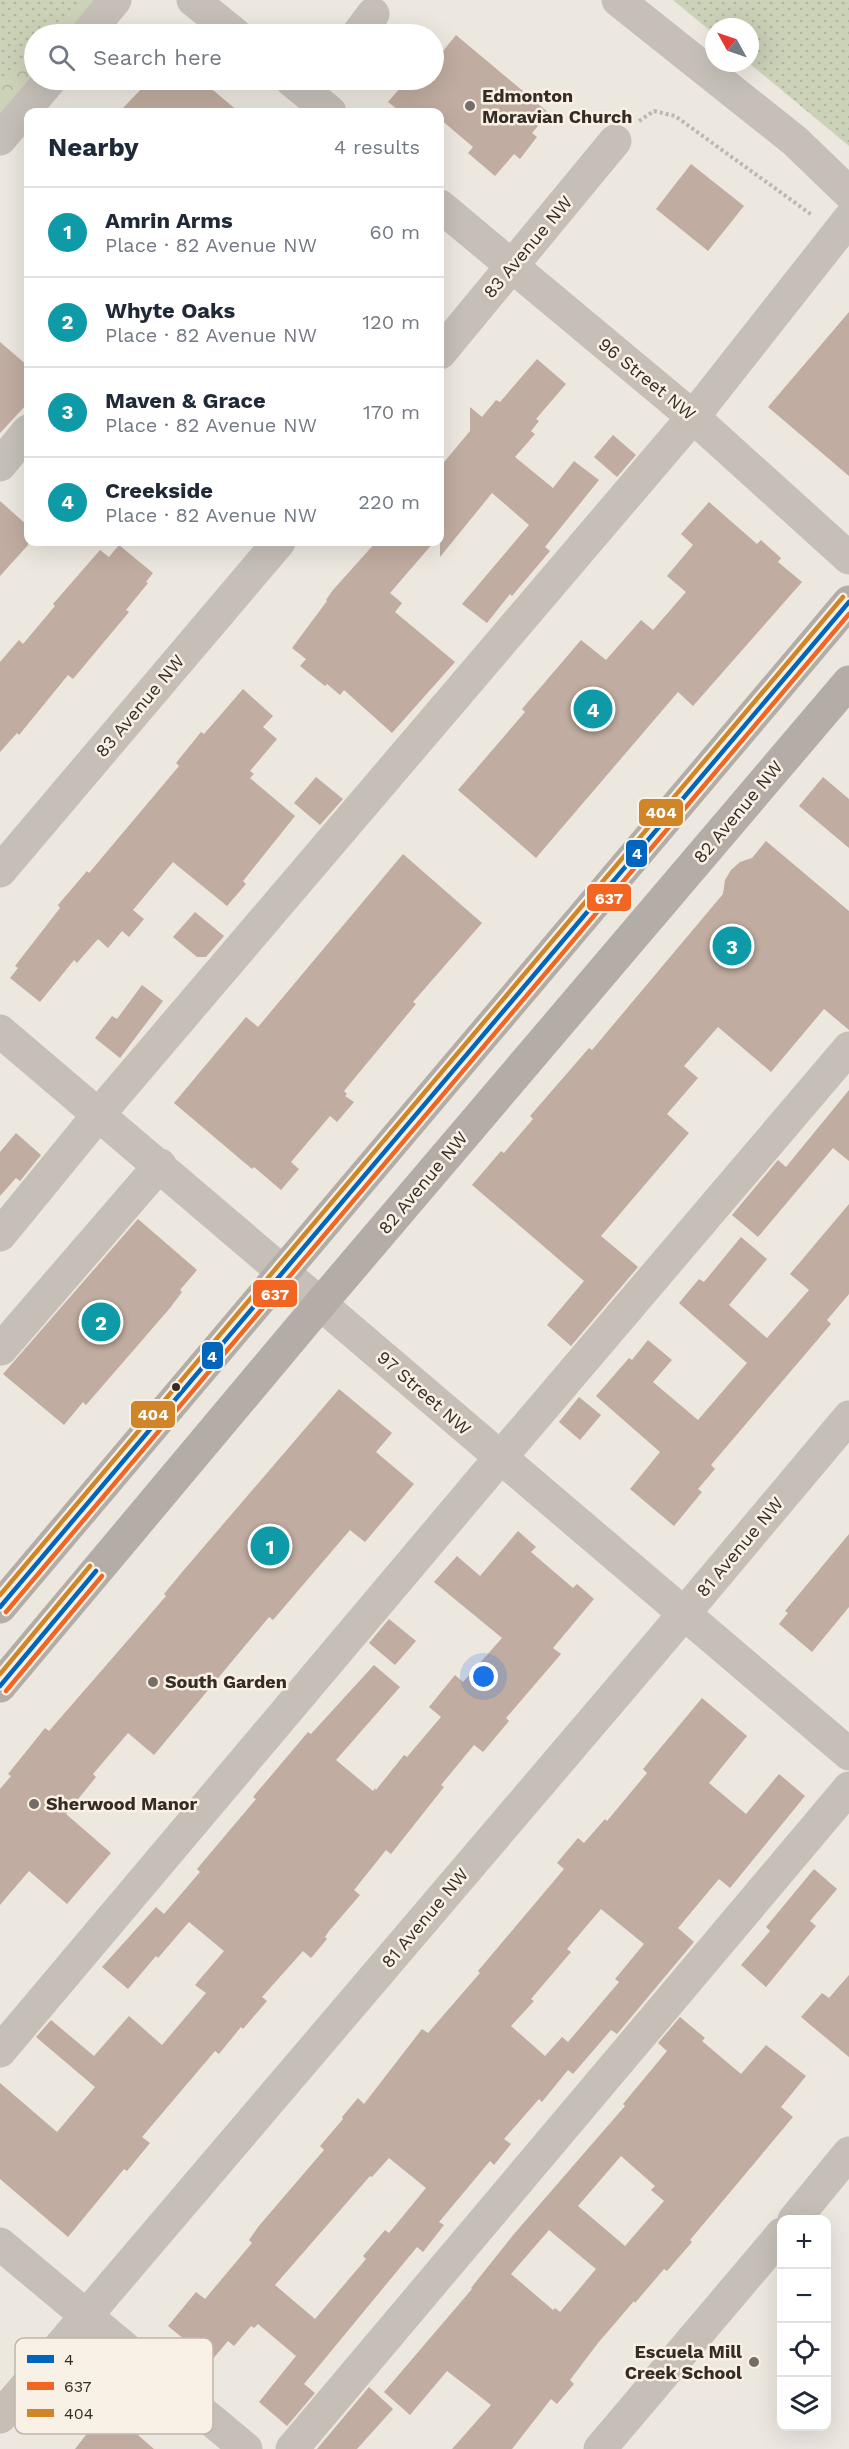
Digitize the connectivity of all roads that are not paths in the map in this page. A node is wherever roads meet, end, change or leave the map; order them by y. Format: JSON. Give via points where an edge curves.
{"nodes":[{"id":1,"x":115,"y":0,"type":"edge"},
{"id":2,"x":193,"y":0,"type":"edge"},
{"id":3,"x":625,"y":6,"type":"edge"},
{"id":4,"x":95,"y":24,"type":"edge"},
{"id":5,"x":223,"y":24,"type":"edge"},
{"id":6,"x":42,"y":90,"type":"edge"},
{"id":7,"x":26,"y":108,"type":"edge"},
{"id":8,"x":24,"y":111,"type":"edge"},
{"id":9,"x":0,"y":139,"type":"edge"},
{"id":10,"x":615,"y":141,"type":"road end"},
{"id":11,"x":849,"y":193,"type":"edge"},
{"id":12,"x":444,"y":209,"type":"edge"},
{"id":13,"x":849,"y":219,"type":"edge"},
{"id":14,"x":511,"y":268,"type":"junction"},
{"id":15,"x":444,"y":348,"type":"edge"},
{"id":16,"x":693,"y":417,"type":"junction"},
{"id":17,"x":24,"y":436,"type":"edge"},
{"id":18,"x":0,"y":465,"type":"edge"},
{"id":19,"x":276,"y":546,"type":"edge"},
{"id":20,"x":849,"y":558,"type":"edge"},
{"id":21,"x":849,"y":602,"type":"edge"},
{"id":22,"x":849,"y":682,"type":"edge"},
{"id":23,"x":0,"y":871,"type":"edge"},
{"id":24,"x":0,"y":1031,"type":"edge"},
{"id":25,"x":849,"y":1048,"type":"edge"},
{"id":26,"x":99,"y":1114,"type":"junction"},
{"id":27,"x":160,"y":1164,"type":"junction"},
{"id":28,"x":0,"y":1235,"type":"edge"},
{"id":29,"x":283,"y":1271,"type":"junction"},
{"id":30,"x":321,"y":1303,"type":"junction"},
{"id":31,"x":1,"y":1349,"type":"edge"},
{"id":32,"x":849,"y":1417,"type":"edge"},
{"id":33,"x":500,"y":1458,"type":"junction"},
{"id":34,"x":0,"y":1607,"type":"edge"},
{"id":35,"x":683,"y":1615,"type":"junction"},
{"id":36,"x":0,"y":1686,"type":"edge"},
{"id":37,"x":849,"y":1754,"type":"edge"},
{"id":38,"x":849,"y":1788,"type":"edge"},
{"id":39,"x":0,"y":2051,"type":"edge"},
{"id":40,"x":849,"y":2154,"type":"edge"},
{"id":41,"x":798,"y":2215,"type":"edge"},
{"id":42,"x":777,"y":2240,"type":"edge"},
{"id":43,"x":0,"y":2244,"type":"edge"},
{"id":44,"x":86,"y":2316,"type":"junction"},
{"id":45,"x":67,"y":2338,"type":"edge"},
{"id":46,"x":112,"y":2338,"type":"edge"},
{"id":47,"x":15,"y":2399,"type":"edge"},
{"id":48,"x":0,"y":2417,"type":"edge"},
{"id":49,"x":213,"y":2422,"type":"edge"},
{"id":50,"x":246,"y":2449,"type":"edge"},
{"id":51,"x":292,"y":2449,"type":"edge"},
{"id":52,"x":600,"y":2449,"type":"edge"}],
"edges":[{"from":1,"to":4,"type":"street"},
{"from":2,"to":5,"type":"street"},
{"from":3,"to":11,"type":"street","via":[[795,141]]},
{"from":6,"to":7,"type":"street"},
{"from":8,"to":9,"type":"street"},
{"from":10,"to":14,"type":"street","name":"83 Avenue NW"},
{"from":12,"to":14,"type":"street","name":"96 Street NW"},
{"from":13,"to":16,"type":"street"},
{"from":14,"to":15,"type":"street","name":"83 Avenue NW"},
{"from":14,"to":16,"type":"street","name":"96 Street NW"},
{"from":16,"to":20,"type":"street","name":"96 Street NW"},
{"from":16,"to":26,"type":"street"},
{"from":17,"to":18,"type":"street"},
{"from":19,"to":23,"type":"street","name":"83 Avenue NW"},
{"from":21,"to":29,"type":"main road"},
{"from":22,"to":30,"type":"main road","name":"82 Avenue NW"},
{"from":24,"to":26,"type":"street","name":"97 Street NW"},
{"from":25,"to":33,"type":"street"},
{"from":26,"to":27,"type":"street","name":"97 Street NW"},
{"from":26,"to":28,"type":"street"},
{"from":27,"to":29,"type":"street","name":"97 Street NW"},
{"from":27,"to":31,"type":"street"},
{"from":29,"to":30,"type":"street","name":"97 Street NW"},
{"from":29,"to":34,"type":"main road"},
{"from":30,"to":33,"type":"street","name":"97 Street NW"},
{"from":30,"to":36,"type":"main road","name":"82 Avenue NW"},
{"from":32,"to":35,"type":"street","name":"81 Avenue NW"},
{"from":33,"to":35,"type":"street","name":"97 Street NW"},
{"from":33,"to":39,"type":"street"},
{"from":35,"to":37,"type":"street","name":"97 Street NW"},
{"from":35,"to":44,"type":"street","name":"81 Avenue NW"},
{"from":38,"to":51,"type":"street"},
{"from":40,"to":41,"type":"street"},
{"from":42,"to":52,"type":"street"},
{"from":43,"to":44,"type":"street"},
{"from":44,"to":45,"type":"street","name":"81 Avenue NW"},
{"from":44,"to":46,"type":"street"},
{"from":47,"to":48,"type":"street","name":"81 Avenue NW"},
{"from":49,"to":50,"type":"street"}]}
